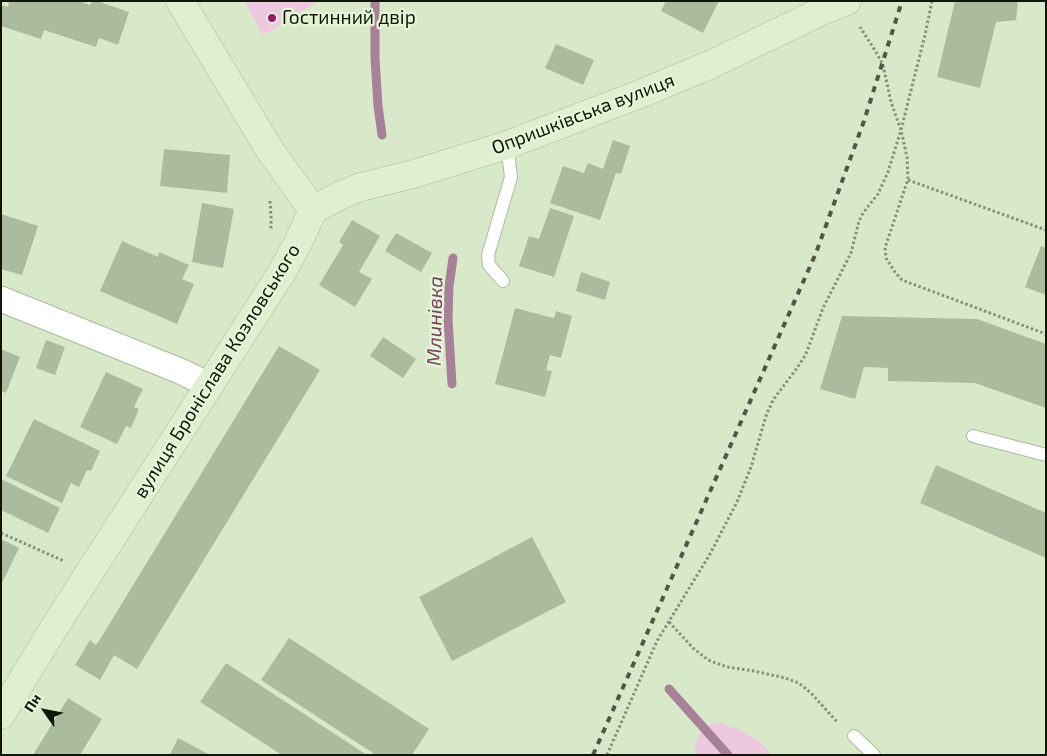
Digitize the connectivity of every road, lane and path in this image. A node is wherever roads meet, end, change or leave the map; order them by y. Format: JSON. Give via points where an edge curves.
{"nodes":[{"id":1,"x":180,"y":1,"type":"edge"},
{"id":2,"x":932,"y":1,"type":"edge"},
{"id":3,"x":834,"y":4,"type":"edge"},
{"id":4,"x":901,"y":130,"type":"junction"},
{"id":5,"x":507,"y":145,"type":"junction"},
{"id":6,"x":908,"y":180,"type":"junction"},
{"id":7,"x":313,"y":210,"type":"junction"},
{"id":8,"x":1046,"y":230,"type":"edge"},
{"id":9,"x":503,"y":281,"type":"dead end"},
{"id":10,"x":1,"y":299,"type":"edge"},
{"id":11,"x":1046,"y":334,"type":"edge"},
{"id":12,"x":209,"y":385,"type":"junction"},
{"id":13,"x":973,"y":436,"type":"dead end"},
{"id":14,"x":1046,"y":455,"type":"edge"},
{"id":15,"x":1,"y":534,"type":"edge"},
{"id":16,"x":67,"y":562,"type":"dead end"},
{"id":17,"x":669,"y":622,"type":"junction"},
{"id":18,"x":4,"y":703,"type":"edge"},
{"id":19,"x":854,"y":736,"type":"joint"},
{"id":20,"x":607,"y":755,"type":"edge"},
{"id":21,"x":874,"y":755,"type":"edge"}],
"edges":[{"from":1,"to":7,"type":"street","via":[[269,149]]},
{"from":2,"to":4,"type":"path"},
{"from":3,"to":4,"type":"path","via":[[876,52]]},
{"from":3,"to":5,"type":"street","name":"Опришківська вулиця","via":[[712,64]]},
{"from":4,"to":6,"type":"path"},
{"from":4,"to":17,"type":"path","via":[[888,172],[878,194],[859,221],[851,253],[823,308],[806,354],[773,400],[737,502]]},
{"from":5,"to":7,"type":"street","name":"Опришківська вулиця","via":[[361,187]]},
{"from":5,"to":9,"type":"lane","via":[[511,177],[488,256],[490,265]]},
{"from":6,"to":8,"type":"path"},
{"from":6,"to":11,"type":"path","via":[[885,248],[886,258],[902,280]]},
{"from":7,"to":12,"type":"street","name":"вулиця Броніслава Козловського","via":[[282,272]]},
{"from":10,"to":12,"type":"street"},
{"from":12,"to":18,"type":"street","name":"вулиця Броніслава Козловського"},
{"from":13,"to":14,"type":"lane"},
{"from":15,"to":16,"type":"path"},
{"from":17,"to":19,"type":"path","via":[[708,660],[798,684]]},
{"from":17,"to":20,"type":"path","via":[[657,641]]},
{"from":19,"to":21,"type":"lane"}]}
